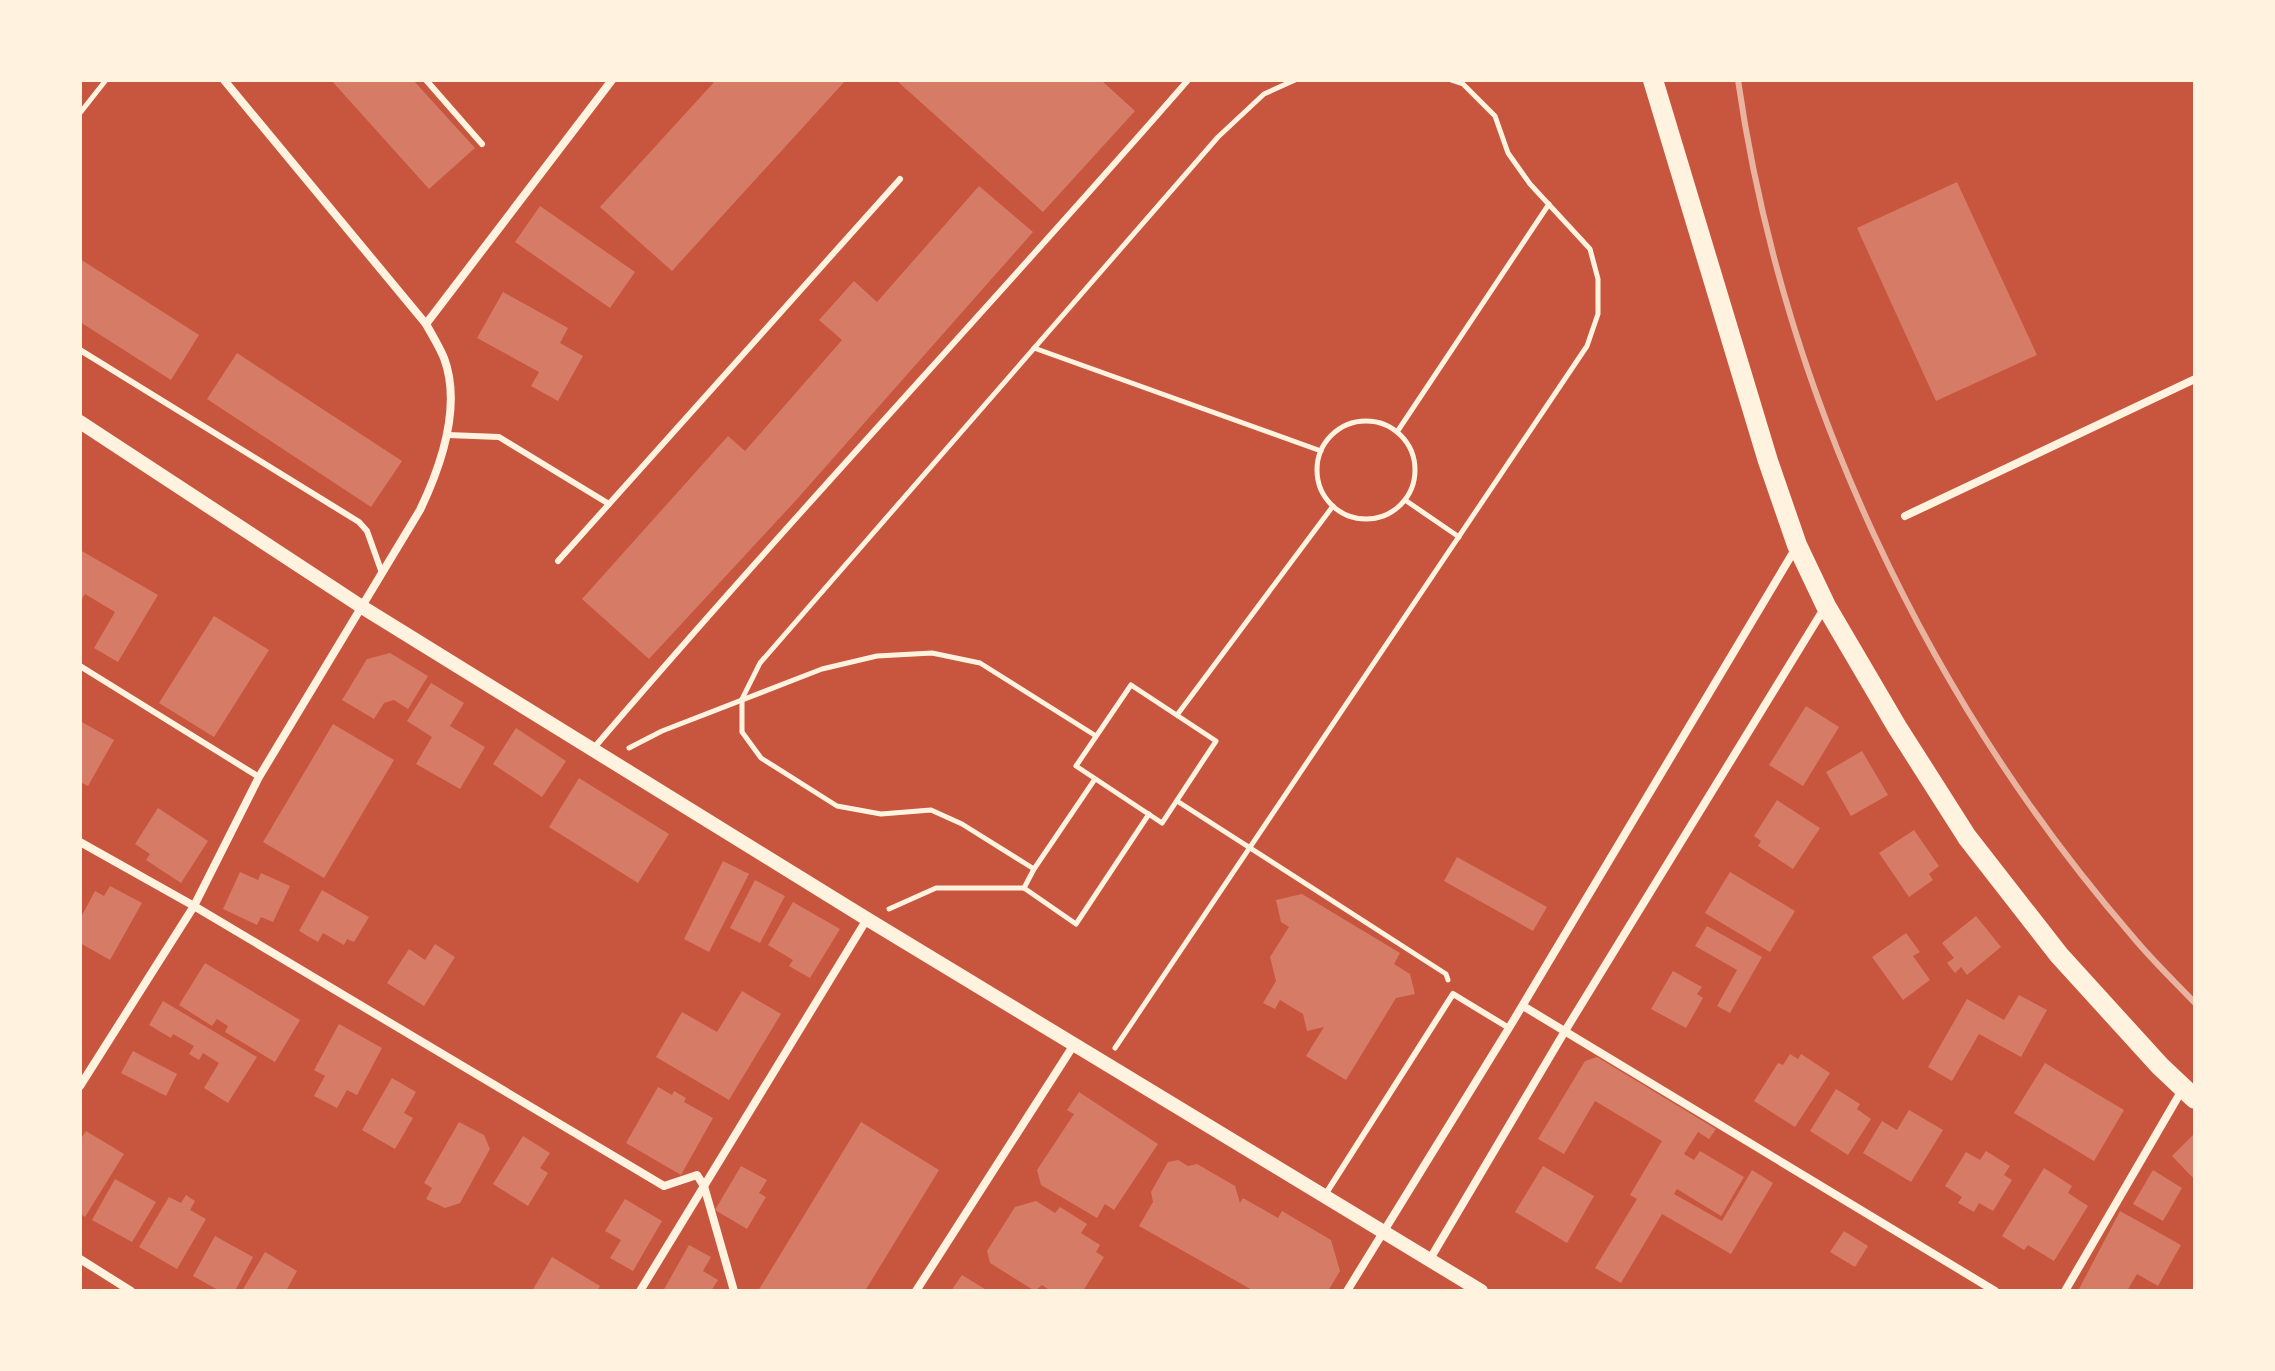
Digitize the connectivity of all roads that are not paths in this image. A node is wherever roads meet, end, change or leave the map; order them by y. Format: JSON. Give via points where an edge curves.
{"nodes":[{"id":1,"x":224,"y":80,"type":"edge"},
{"id":2,"x":426,"y":80,"type":"edge"},
{"id":3,"x":612,"y":80,"type":"edge"},
{"id":4,"x":1188,"y":80,"type":"edge"},
{"id":5,"x":1653,"y":80,"type":"edge"},
{"id":6,"x":482,"y":144,"type":"dead end"},
{"id":7,"x":900,"y":179,"type":"dead end"},
{"id":8,"x":426,"y":324,"type":"junction"},
{"id":9,"x":80,"y":350,"type":"edge"},
{"id":10,"x":2195,"y":379,"type":"edge"},
{"id":11,"x":80,"y":422,"type":"edge"},
{"id":12,"x":448,"y":435,"type":"junction"},
{"id":13,"x":609,"y":504,"type":"junction"},
{"id":14,"x":1905,"y":516,"type":"dead end"},
{"id":15,"x":1797,"y":545,"type":"junction"},
{"id":16,"x":558,"y":561,"type":"dead end"},
{"id":17,"x":382,"y":573,"type":"junction"},
{"id":18,"x":1826,"y":606,"type":"junction"},
{"id":19,"x":362,"y":607,"type":"junction"},
{"id":20,"x":80,"y":666,"type":"edge"},
{"id":21,"x":593,"y":749,"type":"junction"},
{"id":22,"x":259,"y":777,"type":"junction"},
{"id":23,"x":80,"y":842,"type":"edge"},
{"id":24,"x":194,"y":906,"type":"junction"},
{"id":25,"x":867,"y":919,"type":"junction"},
{"id":26,"x":1523,"y":1006,"type":"junction"},
{"id":27,"x":1509,"y":1028,"type":"junction"},
{"id":28,"x":1565,"y":1031,"type":"junction"},
{"id":29,"x":1075,"y":1043,"type":"junction"},
{"id":30,"x":80,"y":1086,"type":"edge"},
{"id":31,"x":2188,"y":1094,"type":"edge"},
{"id":32,"x":704,"y":1186,"type":"junction"},
{"id":33,"x":1325,"y":1195,"type":"junction"},
{"id":34,"x":1385,"y":1232,"type":"junction"},
{"id":35,"x":80,"y":1259,"type":"edge"},
{"id":36,"x":1430,"y":1259,"type":"junction"},
{"id":37,"x":131,"y":1291,"type":"edge"},
{"id":38,"x":640,"y":1291,"type":"edge"},
{"id":39,"x":734,"y":1291,"type":"edge"},
{"id":40,"x":916,"y":1291,"type":"edge"},
{"id":41,"x":1347,"y":1291,"type":"edge"},
{"id":42,"x":1481,"y":1291,"type":"edge"},
{"id":43,"x":1995,"y":1291,"type":"edge"},
{"id":44,"x":2065,"y":1291,"type":"edge"}],
"edges":[{"from":1,"to":8,"type":"street"},
{"from":2,"to":6,"type":"lane"},
{"from":3,"to":8,"type":"street"},
{"from":4,"to":21,"type":"lane"},
{"from":5,"to":15,"type":"main road"},
{"from":7,"to":13,"type":"lane"},
{"from":8,"to":12,"type":"street","via":[[445,360]]},
{"from":9,"to":17,"type":"lane","via":[[359,522]]},
{"from":10,"to":14,"type":"street"},
{"from":11,"to":19,"type":"street"},
{"from":12,"to":13,"type":"lane","via":[[499,437]]},
{"from":12,"to":17,"type":"street","via":[[439,472]]},
{"from":13,"to":16,"type":"lane"},
{"from":15,"to":18,"type":"main road"},
{"from":15,"to":26,"type":"street"},
{"from":17,"to":19,"type":"street"},
{"from":18,"to":28,"type":"street"},
{"from":18,"to":31,"type":"main road","via":[[1967,837],[2059,955]]},
{"from":19,"to":21,"type":"street"},
{"from":19,"to":22,"type":"street"},
{"from":20,"to":22,"type":"lane"},
{"from":21,"to":25,"type":"street"},
{"from":22,"to":24,"type":"street"},
{"from":23,"to":24,"type":"street"},
{"from":24,"to":30,"type":"street"},
{"from":24,"to":32,"type":"street","via":[[664,1186],[697,1175]]},
{"from":25,"to":29,"type":"street"},
{"from":25,"to":32,"type":"street"},
{"from":26,"to":27,"type":"street"},
{"from":26,"to":28,"type":"street"},
{"from":27,"to":33,"type":"lane","via":[[1453,994]]},
{"from":27,"to":34,"type":"street"},
{"from":28,"to":36,"type":"street"},
{"from":28,"to":43,"type":"street"},
{"from":29,"to":33,"type":"street"},
{"from":29,"to":40,"type":"street"},
{"from":31,"to":44,"type":"street"},
{"from":32,"to":38,"type":"street"},
{"from":32,"to":39,"type":"street"},
{"from":33,"to":34,"type":"street"},
{"from":34,"to":36,"type":"street"},
{"from":34,"to":41,"type":"street"},
{"from":35,"to":37,"type":"street"},
{"from":36,"to":42,"type":"street"}]}
